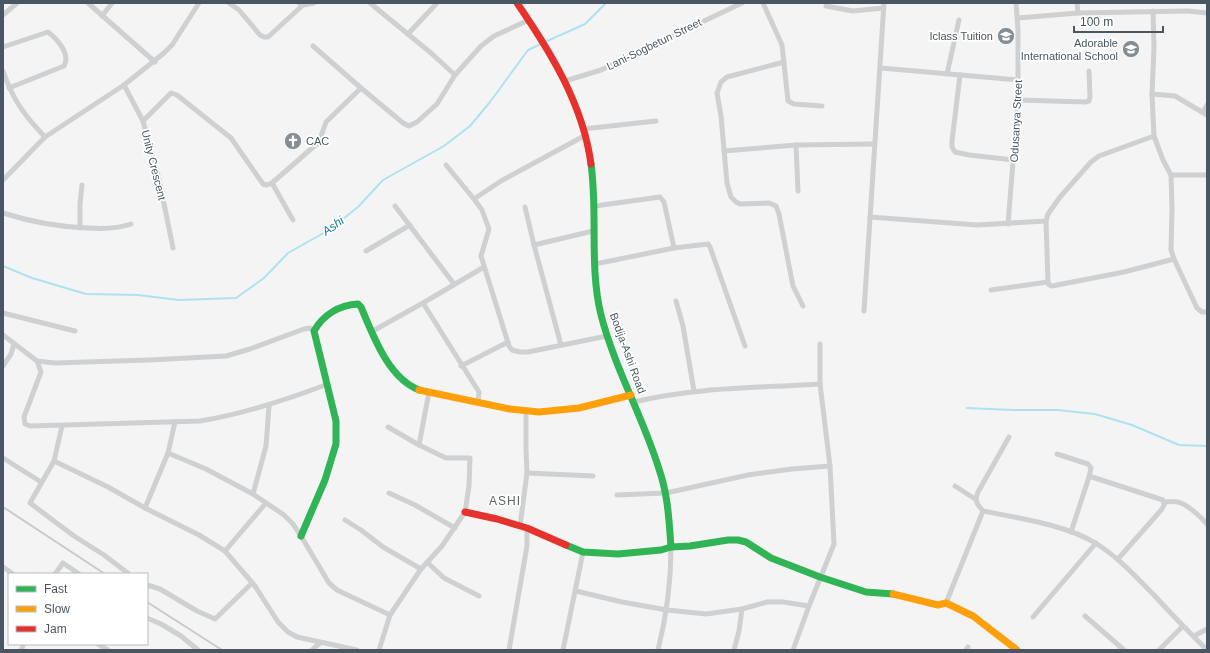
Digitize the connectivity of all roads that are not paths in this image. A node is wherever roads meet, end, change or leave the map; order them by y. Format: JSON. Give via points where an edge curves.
{"nodes":[{"id":1,"x":18,"y":3,"type":"edge"},
{"id":2,"x":88,"y":3,"type":"edge"},
{"id":3,"x":112,"y":3,"type":"edge"},
{"id":4,"x":200,"y":3,"type":"edge"},
{"id":5,"x":229,"y":3,"type":"edge"},
{"id":6,"x":314,"y":3,"type":"edge"},
{"id":7,"x":370,"y":3,"type":"edge"},
{"id":8,"x":437,"y":3,"type":"edge"},
{"id":9,"x":517,"y":3,"type":"edge"},
{"id":10,"x":742,"y":3,"type":"edge"},
{"id":11,"x":763,"y":3,"type":"edge"},
{"id":12,"x":1016,"y":3,"type":"edge"},
{"id":13,"x":1077,"y":3,"type":"edge"},
{"id":14,"x":301,"y":4,"type":"edge"},
{"id":15,"x":826,"y":6,"type":"dead end"},
{"id":16,"x":884,"y":6,"type":"edge"},
{"id":17,"x":1153,"y":11,"type":"junction"},
{"id":18,"x":1078,"y":13,"type":"junction"},
{"id":19,"x":1207,"y":13,"type":"edge"},
{"id":20,"x":3,"y":15,"type":"edge"},
{"id":21,"x":102,"y":16,"type":"junction"},
{"id":22,"x":1018,"y":18,"type":"junction"},
{"id":23,"x":529,"y":20,"type":"junction"},
{"id":24,"x":959,"y":20,"type":"dead end"},
{"id":25,"x":408,"y":34,"type":"junction"},
{"id":26,"x":313,"y":46,"type":"dead end"},
{"id":27,"x":3,"y":47,"type":"edge"},
{"id":28,"x":155,"y":62,"type":"junction"},
{"id":29,"x":784,"y":62,"type":"junction"},
{"id":30,"x":881,"y":68,"type":"junction"},
{"id":31,"x":3,"y":71,"type":"edge"},
{"id":32,"x":1089,"y":71,"type":"dead end"},
{"id":33,"x":947,"y":74,"type":"junction"},
{"id":34,"x":455,"y":75,"type":"junction"},
{"id":35,"x":960,"y":75,"type":"junction"},
{"id":36,"x":1018,"y":80,"type":"junction"},
{"id":37,"x":565,"y":81,"type":"junction"},
{"id":38,"x":124,"y":85,"type":"junction"},
{"id":39,"x":9,"y":88,"type":"junction"},
{"id":40,"x":361,"y":88,"type":"junction"},
{"id":41,"x":1152,"y":94,"type":"junction"},
{"id":42,"x":1018,"y":100,"type":"junction"},
{"id":43,"x":1207,"y":105,"type":"edge"},
{"id":44,"x":822,"y":106,"type":"dead end"},
{"id":45,"x":1205,"y":113,"type":"edge"},
{"id":46,"x":143,"y":121,"type":"junction"},
{"id":47,"x":656,"y":121,"type":"dead end"},
{"id":48,"x":583,"y":132,"type":"junction"},
{"id":49,"x":1154,"y":136,"type":"junction"},
{"id":50,"x":45,"y":137,"type":"junction"},
{"id":51,"x":874,"y":144,"type":"junction"},
{"id":52,"x":796,"y":145,"type":"junction"},
{"id":53,"x":724,"y":151,"type":"junction"},
{"id":54,"x":1014,"y":160,"type":"junction"},
{"id":55,"x":446,"y":165,"type":"dead end"},
{"id":56,"x":1171,"y":175,"type":"junction"},
{"id":57,"x":1207,"y":175,"type":"edge"},
{"id":58,"x":3,"y":179,"type":"edge"},
{"id":59,"x":272,"y":183,"type":"junction"},
{"id":60,"x":82,"y":185,"type":"dead end"},
{"id":61,"x":798,"y":191,"type":"dead end"},
{"id":62,"x":474,"y":199,"type":"junction"},
{"id":63,"x":395,"y":206,"type":"dead end"},
{"id":64,"x":595,"y":206,"type":"junction"},
{"id":65,"x":525,"y":207,"type":"dead end"},
{"id":66,"x":3,"y":213,"type":"edge"},
{"id":67,"x":870,"y":217,"type":"junction"},
{"id":68,"x":293,"y":220,"type":"dead end"},
{"id":69,"x":1046,"y":221,"type":"junction"},
{"id":70,"x":132,"y":224,"type":"dead end"},
{"id":71,"x":1008,"y":224,"type":"junction"},
{"id":72,"x":410,"y":225,"type":"junction"},
{"id":73,"x":80,"y":228,"type":"junction"},
{"id":74,"x":593,"y":231,"type":"junction"},
{"id":75,"x":534,"y":245,"type":"junction"},
{"id":76,"x":173,"y":248,"type":"dead end"},
{"id":77,"x":674,"y":248,"type":"junction"},
{"id":78,"x":366,"y":251,"type":"dead end"},
{"id":79,"x":1174,"y":259,"type":"junction"},
{"id":80,"x":594,"y":264,"type":"junction"},
{"id":81,"x":484,"y":267,"type":"junction"},
{"id":82,"x":1048,"y":282,"type":"junction"},
{"id":83,"x":454,"y":284,"type":"junction"},
{"id":84,"x":991,"y":290,"type":"dead end"},
{"id":85,"x":676,"y":301,"type":"dead end"},
{"id":86,"x":423,"y":303,"type":"junction"},
{"id":87,"x":802,"y":306,"type":"dead end"},
{"id":88,"x":864,"y":311,"type":"dead end"},
{"id":89,"x":1207,"y":312,"type":"edge"},
{"id":90,"x":3,"y":313,"type":"edge"},
{"id":91,"x":75,"y":331,"type":"dead end"},
{"id":92,"x":314,"y":331,"type":"junction"},
{"id":93,"x":371,"y":332,"type":"junction"},
{"id":94,"x":3,"y":335,"type":"edge"},
{"id":95,"x":607,"y":336,"type":"junction"},
{"id":96,"x":508,"y":342,"type":"junction"},
{"id":97,"x":14,"y":344,"type":"junction"},
{"id":98,"x":820,"y":344,"type":"dead end"},
{"id":99,"x":561,"y":345,"type":"junction"},
{"id":100,"x":745,"y":346,"type":"dead end"},
{"id":101,"x":37,"y":361,"type":"junction"},
{"id":102,"x":3,"y":366,"type":"edge"},
{"id":103,"x":461,"y":366,"type":"junction"},
{"id":104,"x":328,"y":384,"type":"junction"},
{"id":105,"x":820,"y":384,"type":"junction"},
{"id":106,"x":694,"y":391,"type":"junction"},
{"id":107,"x":429,"y":392,"type":"junction"},
{"id":108,"x":633,"y":399,"type":"junction"},
{"id":109,"x":478,"y":402,"type":"junction"},
{"id":110,"x":268,"y":406,"type":"junction"},
{"id":111,"x":526,"y":411,"type":"junction"},
{"id":112,"x":175,"y":422,"type":"junction"},
{"id":113,"x":62,"y":426,"type":"junction"},
{"id":114,"x":388,"y":427,"type":"dead end"},
{"id":115,"x":1009,"y":437,"type":"dead end"},
{"id":116,"x":420,"y":445,"type":"junction"},
{"id":117,"x":168,"y":453,"type":"junction"},
{"id":118,"x":1056,"y":454,"type":"dead end"},
{"id":119,"x":3,"y":458,"type":"edge"},
{"id":120,"x":54,"y":461,"type":"junction"},
{"id":121,"x":830,"y":466,"type":"junction"},
{"id":122,"x":527,"y":473,"type":"junction"},
{"id":123,"x":593,"y":476,"type":"dead end"},
{"id":124,"x":1089,"y":477,"type":"junction"},
{"id":125,"x":42,"y":482,"type":"junction"},
{"id":126,"x":955,"y":486,"type":"dead end"},
{"id":127,"x":389,"y":493,"type":"dead end"},
{"id":128,"x":666,"y":493,"type":"junction"},
{"id":129,"x":254,"y":494,"type":"junction"},
{"id":130,"x":617,"y":496,"type":"dead end"},
{"id":131,"x":975,"y":499,"type":"junction"},
{"id":132,"x":1164,"y":502,"type":"junction"},
{"id":133,"x":266,"y":503,"type":"junction"},
{"id":134,"x":145,"y":508,"type":"junction"},
{"id":135,"x":983,"y":511,"type":"junction"},
{"id":136,"x":465,"y":512,"type":"junction"},
{"id":137,"x":345,"y":520,"type":"dead end"},
{"id":138,"x":1207,"y":524,"type":"edge"},
{"id":139,"x":524,"y":527,"type":"junction"},
{"id":140,"x":454,"y":528,"type":"junction"},
{"id":141,"x":1071,"y":532,"type":"junction"},
{"id":142,"x":301,"y":536,"type":"junction"},
{"id":143,"x":1096,"y":543,"type":"junction"},
{"id":144,"x":671,"y":547,"type":"junction"},
{"id":145,"x":225,"y":551,"type":"junction"},
{"id":146,"x":583,"y":552,"type":"junction"},
{"id":147,"x":1118,"y":558,"type":"junction"},
{"id":148,"x":427,"y":562,"type":"junction"},
{"id":149,"x":3,"y":567,"type":"edge"},
{"id":150,"x":421,"y":569,"type":"junction"},
{"id":151,"x":12,"y":573,"type":"edge"},
{"id":152,"x":56,"y":573,"type":"edge"},
{"id":153,"x":78,"y":573,"type":"edge"},
{"id":154,"x":128,"y":573,"type":"edge"},
{"id":155,"x":820,"y":577,"type":"junction"},
{"id":156,"x":252,"y":583,"type":"junction"},
{"id":157,"x":148,"y":585,"type":"edge"},
{"id":158,"x":576,"y":590,"type":"junction"},
{"id":159,"x":480,"y":596,"type":"dead end"},
{"id":160,"x":946,"y":603,"type":"junction"},
{"id":161,"x":809,"y":606,"type":"junction"},
{"id":162,"x":742,"y":609,"type":"junction"},
{"id":163,"x":667,"y":610,"type":"junction"},
{"id":164,"x":390,"y":614,"type":"junction"},
{"id":165,"x":1085,"y":616,"type":"dead end"},
{"id":166,"x":1033,"y":617,"type":"dead end"},
{"id":167,"x":148,"y":618,"type":"edge"},
{"id":168,"x":1183,"y":626,"type":"junction"},
{"id":169,"x":1207,"y":629,"type":"edge"},
{"id":170,"x":1194,"y":636,"type":"junction"},
{"id":171,"x":320,"y":642,"type":"junction"},
{"id":172,"x":198,"y":650,"type":"edge"},
{"id":173,"x":312,"y":650,"type":"edge"},
{"id":174,"x":357,"y":650,"type":"edge"},
{"id":175,"x":380,"y":650,"type":"edge"},
{"id":176,"x":509,"y":650,"type":"edge"},
{"id":177,"x":563,"y":650,"type":"edge"},
{"id":178,"x":658,"y":650,"type":"edge"},
{"id":179,"x":734,"y":650,"type":"edge"},
{"id":180,"x":793,"y":650,"type":"edge"},
{"id":181,"x":1017,"y":650,"type":"edge"},
{"id":182,"x":1124,"y":650,"type":"edge"},
{"id":183,"x":1159,"y":650,"type":"edge"},
{"id":184,"x":1207,"y":650,"type":"edge"}],
"edges":[{"from":1,"to":20,"type":"street"},
{"from":2,"to":21,"type":"street"},
{"from":3,"to":21,"type":"street"},
{"from":4,"to":28,"type":"street","via":[[172,44]]},
{"from":5,"to":14,"type":"street","via":[[264,37],[268,37]]},
{"from":6,"to":14,"type":"street"},
{"from":7,"to":25,"type":"street"},
{"from":8,"to":25,"type":"street"},
{"from":9,"to":23,"type":"street","name":"Bodija-Ashi Road"},
{"from":10,"to":37,"type":"street","name":"Lani-Sogbetun Street","via":[[601,70]]},
{"from":11,"to":29,"type":"street","via":[[782,45]]},
{"from":12,"to":22,"type":"street","name":"Odusanya Street"},
{"from":13,"to":18,"type":"street"},
{"from":15,"to":16,"type":"street","via":[[857,11]]},
{"from":16,"to":30,"type":"street"},
{"from":17,"to":18,"type":"street"},
{"from":17,"to":19,"type":"street","via":[[1188,10]]},
{"from":17,"to":41,"type":"street"},
{"from":18,"to":22,"type":"street"},
{"from":21,"to":28,"type":"street"},
{"from":22,"to":36,"type":"street","name":"Odusanya Street"},
{"from":23,"to":34,"type":"street","via":[[494,36],[481,46]]},
{"from":23,"to":37,"type":"street","name":"Bodija-Ashi Road"},
{"from":24,"to":33,"type":"street"},
{"from":25,"to":34,"type":"street"},
{"from":26,"to":40,"type":"street"},
{"from":27,"to":39,"type":"street","via":[[48,32],[66,56],[64,66]]},
{"from":28,"to":38,"type":"street"},
{"from":29,"to":44,"type":"street","via":[[788,101],[794,104]]},
{"from":29,"to":53,"type":"street","via":[[727,77],[721,82],[717,93]]},
{"from":30,"to":33,"type":"street"},
{"from":30,"to":51,"type":"street"},
{"from":31,"to":39,"type":"street"},
{"from":32,"to":42,"type":"street","via":[[1089,101]]},
{"from":33,"to":35,"type":"street"},
{"from":34,"to":40,"type":"street","via":[[437,104],[409,126]]},
{"from":35,"to":36,"type":"street"},
{"from":35,"to":54,"type":"street","via":[[952,140],[955,152]]},
{"from":36,"to":42,"type":"street","name":"Odusanya Street"},
{"from":37,"to":48,"type":"street","name":"Bodija-Ashi Road"},
{"from":38,"to":46,"type":"street","name":"Unity Crescent"},
{"from":38,"to":50,"type":"street"},
{"from":39,"to":50,"type":"street","via":[[25,115]]},
{"from":40,"to":59,"type":"street","via":[[326,122],[319,142]]},
{"from":41,"to":45,"type":"street","via":[[1175,96]]},
{"from":41,"to":49,"type":"street"},
{"from":42,"to":54,"type":"street","name":"Odusanya Street"},
{"from":43,"to":45,"type":"street"},
{"from":46,"to":59,"type":"street","via":[[171,93],[174,94],[231,138],[263,184]]},
{"from":46,"to":76,"type":"street","name":"Unity Crescent","via":[[159,179]]},
{"from":47,"to":48,"type":"street"},
{"from":48,"to":62,"type":"street"},
{"from":48,"to":64,"type":"street","name":"Bodija-Ashi Road","via":[[591,159]]},
{"from":49,"to":56,"type":"street"},
{"from":49,"to":69,"type":"street","via":[[1099,156],[1091,162],[1060,197]]},
{"from":50,"to":58,"type":"street"},
{"from":51,"to":52,"type":"street"},
{"from":51,"to":67,"type":"street"},
{"from":52,"to":53,"type":"street"},
{"from":52,"to":61,"type":"street"},
{"from":53,"to":87,"type":"street","via":[[731,197],[740,204],[769,203],[776,206],[793,286]]},
{"from":54,"to":71,"type":"street","name":"Odusanya Street"},
{"from":55,"to":62,"type":"street"},
{"from":56,"to":57,"type":"street"},
{"from":56,"to":79,"type":"street","via":[[1170,241]]},
{"from":59,"to":68,"type":"street"},
{"from":60,"to":73,"type":"street"},
{"from":62,"to":81,"type":"street","via":[[482,210],[489,229],[481,256]]},
{"from":63,"to":72,"type":"street"},
{"from":64,"to":74,"type":"street","name":"Bodija-Ashi Road"},
{"from":64,"to":77,"type":"street","via":[[660,197],[664,202]]},
{"from":65,"to":75,"type":"street"},
{"from":66,"to":73,"type":"street","via":[[36,223]]},
{"from":67,"to":71,"type":"street","via":[[977,225]]},
{"from":67,"to":88,"type":"street"},
{"from":69,"to":71,"type":"street"},
{"from":69,"to":82,"type":"street"},
{"from":70,"to":73,"type":"street","via":[[111,229]]},
{"from":72,"to":78,"type":"street"},
{"from":72,"to":83,"type":"street"},
{"from":74,"to":75,"type":"street"},
{"from":74,"to":80,"type":"street","name":"Bodija-Ashi Road"},
{"from":75,"to":99,"type":"street"},
{"from":77,"to":80,"type":"street"},
{"from":77,"to":100,"type":"street","via":[[708,244]]},
{"from":79,"to":82,"type":"street","via":[[1052,286]]},
{"from":79,"to":89,"type":"street","via":[[1197,308]]},
{"from":80,"to":95,"type":"street","name":"Bodija-Ashi Road","via":[[599,305]]},
{"from":81,"to":83,"type":"street"},
{"from":81,"to":96,"type":"street"},
{"from":82,"to":84,"type":"street"},
{"from":83,"to":86,"type":"street"},
{"from":85,"to":106,"type":"street"},
{"from":86,"to":93,"type":"street"},
{"from":86,"to":103,"type":"street"},
{"from":90,"to":91,"type":"street"},
{"from":92,"to":93,"type":"street","via":[[329,314],[349,304],[358,304]]},
{"from":92,"to":101,"type":"street","via":[[304,328],[250,350],[224,356],[71,364]]},
{"from":92,"to":104,"type":"street"},
{"from":93,"to":107,"type":"street","via":[[388,363],[403,379],[411,386]]},
{"from":94,"to":97,"type":"street"},
{"from":95,"to":99,"type":"street"},
{"from":95,"to":108,"type":"street","name":"Bodija-Ashi Road"},
{"from":96,"to":99,"type":"street","via":[[512,350],[520,352]]},
{"from":96,"to":103,"type":"street"},
{"from":97,"to":101,"type":"street"},
{"from":97,"to":102,"type":"street"},
{"from":98,"to":105,"type":"street"},
{"from":101,"to":113,"type":"street","via":[[41,372],[24,421],[27,426]]},
{"from":103,"to":109,"type":"street","via":[[479,392]]},
{"from":104,"to":110,"type":"street"},
{"from":104,"to":142,"type":"street","via":[[336,421],[336,444],[325,480]]},
{"from":105,"to":106,"type":"street"},
{"from":105,"to":121,"type":"street"},
{"from":106,"to":108,"type":"street"},
{"from":107,"to":109,"type":"street"},
{"from":107,"to":116,"type":"street"},
{"from":108,"to":111,"type":"street","via":[[548,412]]},
{"from":108,"to":128,"type":"street","name":"Bodija-Ashi Road"},
{"from":109,"to":111,"type":"street"},
{"from":110,"to":112,"type":"street","via":[[216,419]]},
{"from":110,"to":129,"type":"street","via":[[266,446]]},
{"from":111,"to":122,"type":"street"},
{"from":112,"to":113,"type":"street"},
{"from":112,"to":117,"type":"street"},
{"from":113,"to":120,"type":"street"},
{"from":114,"to":116,"type":"street"},
{"from":115,"to":131,"type":"street"},
{"from":116,"to":136,"type":"street","via":[[446,458],[470,458]]},
{"from":117,"to":129,"type":"street"},
{"from":117,"to":134,"type":"street"},
{"from":118,"to":124,"type":"street","via":[[1088,464],[1091,470]]},
{"from":119,"to":125,"type":"street"},
{"from":120,"to":125,"type":"street"},
{"from":120,"to":134,"type":"street"},
{"from":121,"to":128,"type":"street","via":[[792,468],[748,475]]},
{"from":121,"to":155,"type":"street","via":[[834,544]]},
{"from":122,"to":123,"type":"street"},
{"from":122,"to":139,"type":"street"},
{"from":124,"to":132,"type":"street","via":[[1160,498]]},
{"from":124,"to":141,"type":"street"},
{"from":125,"to":154,"type":"street","via":[[30,500],[31,505]]},
{"from":126,"to":131,"type":"street"},
{"from":127,"to":140,"type":"street"},
{"from":128,"to":130,"type":"street"},
{"from":128,"to":144,"type":"street","name":"Bodija-Ashi Road"},
{"from":129,"to":133,"type":"street"},
{"from":131,"to":135,"type":"street"},
{"from":132,"to":138,"type":"street","via":[[1180,503]]},
{"from":132,"to":147,"type":"street","via":[[1162,509]]},
{"from":133,"to":142,"type":"street","via":[[284,515]]},
{"from":133,"to":145,"type":"street"},
{"from":134,"to":145,"type":"street"},
{"from":135,"to":141,"type":"street","via":[[1022,518]]},
{"from":135,"to":160,"type":"street"},
{"from":136,"to":139,"type":"street","via":[[497,518]]},
{"from":136,"to":140,"type":"street"},
{"from":137,"to":150,"type":"street","via":[[383,547]]},
{"from":139,"to":146,"type":"street"},
{"from":139,"to":176,"type":"street","via":[[527,546]]},
{"from":140,"to":148,"type":"street"},
{"from":141,"to":143,"type":"street"},
{"from":142,"to":164,"type":"street","via":[[328,583],[337,590]]},
{"from":143,"to":147,"type":"street"},
{"from":143,"to":166,"type":"street"},
{"from":144,"to":146,"type":"street","via":[[636,553]]},
{"from":144,"to":155,"type":"street","via":[[738,540],[746,542],[771,558]]},
{"from":144,"to":163,"type":"street","name":"Bodija-Ashi Road"},
{"from":145,"to":156,"type":"street"},
{"from":146,"to":158,"type":"street"},
{"from":147,"to":168,"type":"street"},
{"from":148,"to":150,"type":"street"},
{"from":148,"to":159,"type":"street","via":[[444,578]]},
{"from":149,"to":151,"type":"street"},
{"from":150,"to":164,"type":"street"},
{"from":152,"to":153,"type":"street","via":[[63,563]]},
{"from":155,"to":160,"type":"street","via":[[866,592],[888,593],[938,605]]},
{"from":155,"to":161,"type":"street"},
{"from":156,"to":157,"type":"street","via":[[215,619],[160,589]]},
{"from":156,"to":171,"type":"street","via":[[278,622],[288,632],[297,638]]},
{"from":158,"to":163,"type":"street"},
{"from":158,"to":177,"type":"street"},
{"from":160,"to":181,"type":"street","via":[[980,620]]},
{"from":161,"to":162,"type":"street","via":[[767,602]]},
{"from":161,"to":180,"type":"street"},
{"from":162,"to":163,"type":"street","via":[[706,614]]},
{"from":162,"to":179,"type":"street"},
{"from":163,"to":178,"type":"street","name":"Bodija-Ashi Road"},
{"from":164,"to":175,"type":"street"},
{"from":165,"to":182,"type":"street"},
{"from":167,"to":172,"type":"street","via":[[181,636]]},
{"from":168,"to":170,"type":"street"},
{"from":168,"to":183,"type":"street"},
{"from":169,"to":170,"type":"street"},
{"from":170,"to":184,"type":"street"},
{"from":171,"to":173,"type":"street"},
{"from":171,"to":174,"type":"street"}]}
